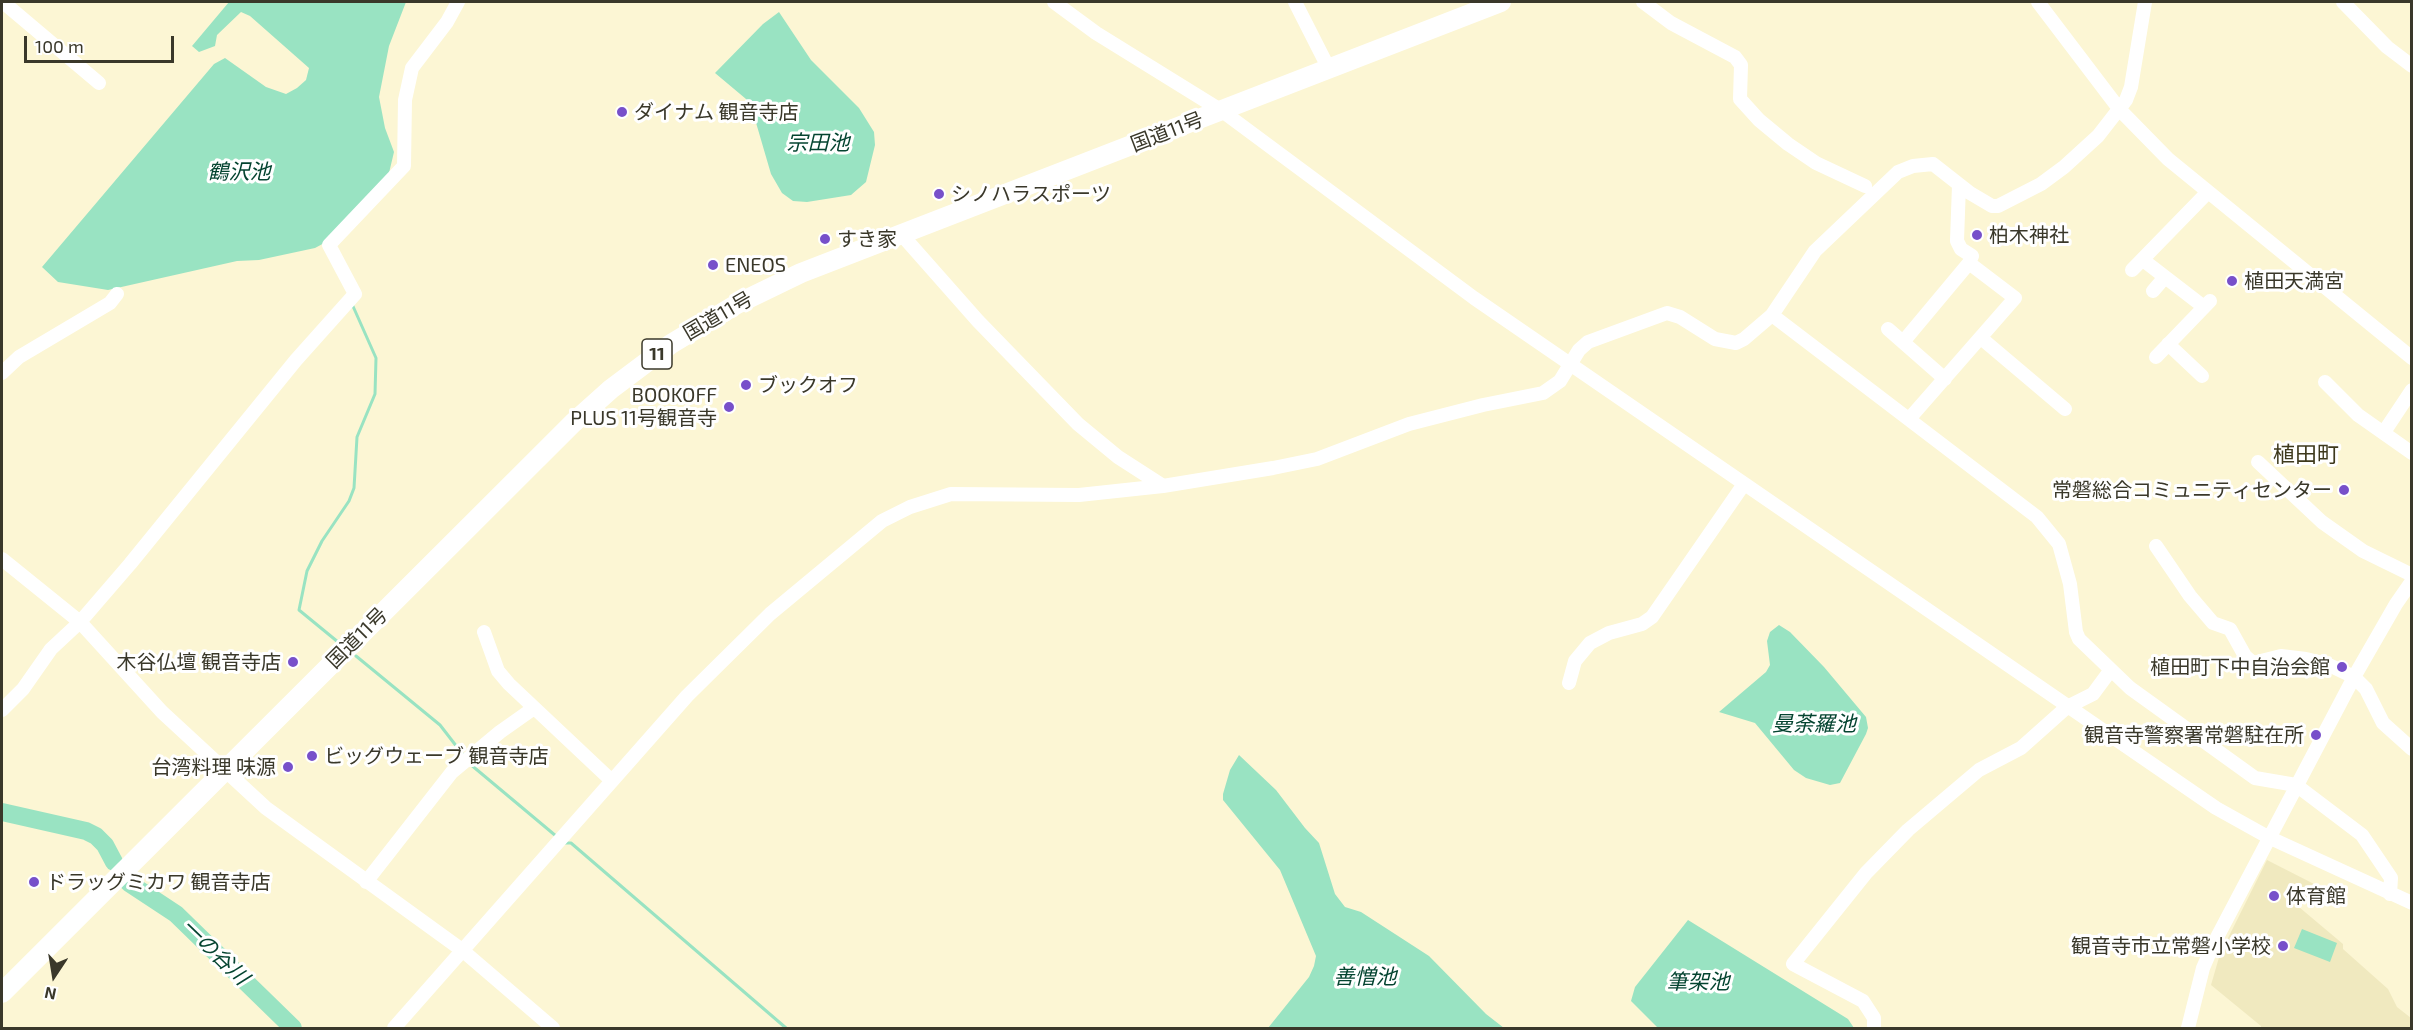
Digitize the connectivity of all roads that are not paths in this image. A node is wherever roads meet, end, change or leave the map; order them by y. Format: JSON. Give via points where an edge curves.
{"nodes":[{"id":1,"x":3,"y":2,"type":"edge"},
{"id":2,"x":458,"y":2,"type":"edge"},
{"id":3,"x":1054,"y":2,"type":"edge"},
{"id":4,"x":1295,"y":2,"type":"edge"},
{"id":5,"x":1501,"y":2,"type":"edge"},
{"id":6,"x":1644,"y":2,"type":"edge"},
{"id":7,"x":2037,"y":2,"type":"edge"},
{"id":8,"x":2145,"y":2,"type":"edge"},
{"id":9,"x":2343,"y":2,"type":"edge"},
{"id":10,"x":2412,"y":66,"type":"edge"},
{"id":11,"x":1329,"y":69,"type":"junction"},
{"id":12,"x":99,"y":83,"type":"dead end"},
{"id":13,"x":2120,"y":110,"type":"junction"},
{"id":14,"x":1222,"y":111,"type":"junction"},
{"id":15,"x":1959,"y":185,"type":"junction"},
{"id":16,"x":1865,"y":186,"type":"dead end"},
{"id":17,"x":2207,"y":193,"type":"junction"},
{"id":18,"x":902,"y":235,"type":"junction"},
{"id":19,"x":2143,"y":260,"type":"junction"},
{"id":20,"x":1969,"y":263,"type":"junction"},
{"id":21,"x":2132,"y":270,"type":"dead end"},
{"id":22,"x":2165,"y":277,"type":"junction"},
{"id":23,"x":2153,"y":291,"type":"dead end"},
{"id":24,"x":117,"y":294,"type":"dead end"},
{"id":25,"x":1772,"y":315,"type":"junction"},
{"id":26,"x":1888,"y":328,"type":"dead end"},
{"id":27,"x":1980,"y":338,"type":"junction"},
{"id":28,"x":1904,"y":342,"type":"junction"},
{"id":29,"x":2168,"y":344,"type":"junction"},
{"id":30,"x":2156,"y":357,"type":"dead end"},
{"id":31,"x":2412,"y":358,"type":"edge"},
{"id":32,"x":1570,"y":365,"type":"junction"},
{"id":33,"x":2,"y":373,"type":"edge"},
{"id":34,"x":2202,"y":376,"type":"dead end"},
{"id":35,"x":1945,"y":379,"type":"junction"},
{"id":36,"x":2325,"y":382,"type":"dead end"},
{"id":37,"x":2412,"y":390,"type":"edge"},
{"id":38,"x":2065,"y":409,"type":"dead end"},
{"id":39,"x":1909,"y":419,"type":"junction"},
{"id":40,"x":2384,"y":432,"type":"junction"},
{"id":41,"x":2412,"y":453,"type":"edge"},
{"id":42,"x":2258,"y":462,"type":"dead end"},
{"id":43,"x":1744,"y":484,"type":"junction"},
{"id":44,"x":1163,"y":486,"type":"junction"},
{"id":45,"x":2156,"y":546,"type":"dead end"},
{"id":46,"x":2,"y":559,"type":"edge"},
{"id":47,"x":2412,"y":575,"type":"edge"},
{"id":48,"x":2412,"y":581,"type":"edge"},
{"id":49,"x":80,"y":622,"type":"junction"},
{"id":50,"x":484,"y":632,"type":"dead end"},
{"id":51,"x":2110,"y":671,"type":"junction"},
{"id":52,"x":2354,"y":677,"type":"junction"},
{"id":53,"x":1569,"y":683,"type":"dead end"},
{"id":54,"x":2067,"y":707,"type":"junction"},
{"id":55,"x":534,"y":708,"type":"junction"},
{"id":56,"x":2,"y":710,"type":"edge"},
{"id":57,"x":2412,"y":749,"type":"edge"},
{"id":58,"x":225,"y":770,"type":"junction"},
{"id":59,"x":612,"y":781,"type":"junction"},
{"id":60,"x":2296,"y":785,"type":"junction"},
{"id":61,"x":2268,"y":837,"type":"junction"},
{"id":62,"x":366,"y":882,"type":"junction"},
{"id":63,"x":2390,"y":894,"type":"junction"},
{"id":64,"x":2412,"y":903,"type":"edge"},
{"id":65,"x":462,"y":950,"type":"junction"},
{"id":66,"x":2,"y":993,"type":"edge"},
{"id":67,"x":394,"y":1029,"type":"edge"},
{"id":68,"x":553,"y":1029,"type":"edge"},
{"id":69,"x":1874,"y":1029,"type":"edge"},
{"id":70,"x":2188,"y":1029,"type":"edge"}],
"edges":[{"from":1,"to":12,"type":"street"},
{"from":2,"to":49,"type":"street","via":[[412,68],[405,100],[404,166],[329,245],[355,294]]},
{"from":3,"to":14,"type":"street","via":[[1096,33]]},
{"from":4,"to":11,"type":"street"},
{"from":5,"to":11,"type":"highway","name":"国道11号","number":"11"},
{"from":6,"to":16,"type":"street","via":[[1671,23],[1735,57],[1741,65],[1740,99],[1774,132],[1816,163]]},
{"from":7,"to":13,"type":"street"},
{"from":8,"to":13,"type":"street","via":[[2131,87]]},
{"from":9,"to":10,"type":"street"},
{"from":11,"to":14,"type":"highway","name":"国道11号","number":"11"},
{"from":13,"to":15,"type":"street","via":[[2064,166],[2005,204],[1992,206]]},
{"from":13,"to":17,"type":"street"},
{"from":14,"to":18,"type":"highway","name":"国道11号","number":"11"},
{"from":14,"to":32,"type":"street"},
{"from":15,"to":20,"type":"street","via":[[1958,241],[1961,249],[1972,256]]},
{"from":15,"to":25,"type":"street","via":[[1932,164],[1898,172],[1815,250]]},
{"from":17,"to":19,"type":"street"},
{"from":17,"to":31,"type":"street"},
{"from":18,"to":44,"type":"street","via":[[1078,424],[1118,457]]},
{"from":18,"to":58,"type":"highway","name":"国道11号","number":"11","via":[[765,289],[690,331],[630,373],[591,405]]},
{"from":19,"to":21,"type":"street"},
{"from":19,"to":22,"type":"street"},
{"from":20,"to":27,"type":"street","via":[[2015,298]]},
{"from":20,"to":28,"type":"street"},
{"from":22,"to":23,"type":"street"},
{"from":22,"to":29,"type":"street","via":[[2207,304]]},
{"from":24,"to":33,"type":"street","via":[[110,303],[20,357]]},
{"from":25,"to":32,"type":"street","via":[[1736,343],[1715,339],[1680,316],[1668,314],[1588,342]]},
{"from":25,"to":39,"type":"street"},
{"from":26,"to":28,"type":"street"},
{"from":27,"to":35,"type":"street"},
{"from":27,"to":38,"type":"street"},
{"from":28,"to":35,"type":"street"},
{"from":29,"to":30,"type":"street"},
{"from":29,"to":34,"type":"street"},
{"from":32,"to":43,"type":"street"},
{"from":32,"to":44,"type":"street","via":[[1560,381],[1543,393],[1409,424],[1309,460]]},
{"from":35,"to":39,"type":"street"},
{"from":36,"to":40,"type":"street","via":[[2358,415]]},
{"from":37,"to":40,"type":"street"},
{"from":39,"to":51,"type":"street","via":[[2037,517],[2055,538],[2070,584],[2076,632]]},
{"from":40,"to":41,"type":"street"},
{"from":42,"to":47,"type":"street","via":[[2322,522],[2363,551]]},
{"from":43,"to":53,"type":"street","via":[[1652,617],[1590,643],[1575,661]]},
{"from":43,"to":54,"type":"street"},
{"from":44,"to":59,"type":"street","via":[[1079,495],[951,494],[882,521],[770,614],[687,696]]},
{"from":45,"to":52,"type":"street","via":[[2213,624],[2230,629],[2253,663],[2281,656],[2306,659]]},
{"from":46,"to":49,"type":"street"},
{"from":48,"to":52,"type":"street"},
{"from":49,"to":56,"type":"street","via":[[51,649],[23,689]]},
{"from":49,"to":58,"type":"street","via":[[162,712]]},
{"from":50,"to":55,"type":"street","via":[[498,671]]},
{"from":51,"to":54,"type":"street","via":[[2093,694]]},
{"from":51,"to":60,"type":"street","via":[[2255,778]]},
{"from":52,"to":57,"type":"street","via":[[2366,689],[2383,723]]},
{"from":52,"to":60,"type":"street"},
{"from":54,"to":61,"type":"street","via":[[2216,808]]},
{"from":54,"to":69,"type":"street","via":[[2021,748],[1979,770],[1908,830],[1866,873],[1793,964],[1863,1001],[1874,1018]]},
{"from":55,"to":59,"type":"street"},
{"from":55,"to":62,"type":"street","via":[[452,772]]},
{"from":58,"to":62,"type":"street","via":[[266,808]]},
{"from":58,"to":66,"type":"highway","name":"国道11号","number":"11"},
{"from":59,"to":65,"type":"street"},
{"from":60,"to":61,"type":"street"},
{"from":60,"to":63,"type":"street","via":[[2362,835],[2391,878]]},
{"from":61,"to":63,"type":"street"},
{"from":61,"to":70,"type":"street","via":[[2212,945]]},
{"from":62,"to":65,"type":"street"},
{"from":63,"to":64,"type":"street"},
{"from":65,"to":67,"type":"street"},
{"from":65,"to":68,"type":"street"}]}
